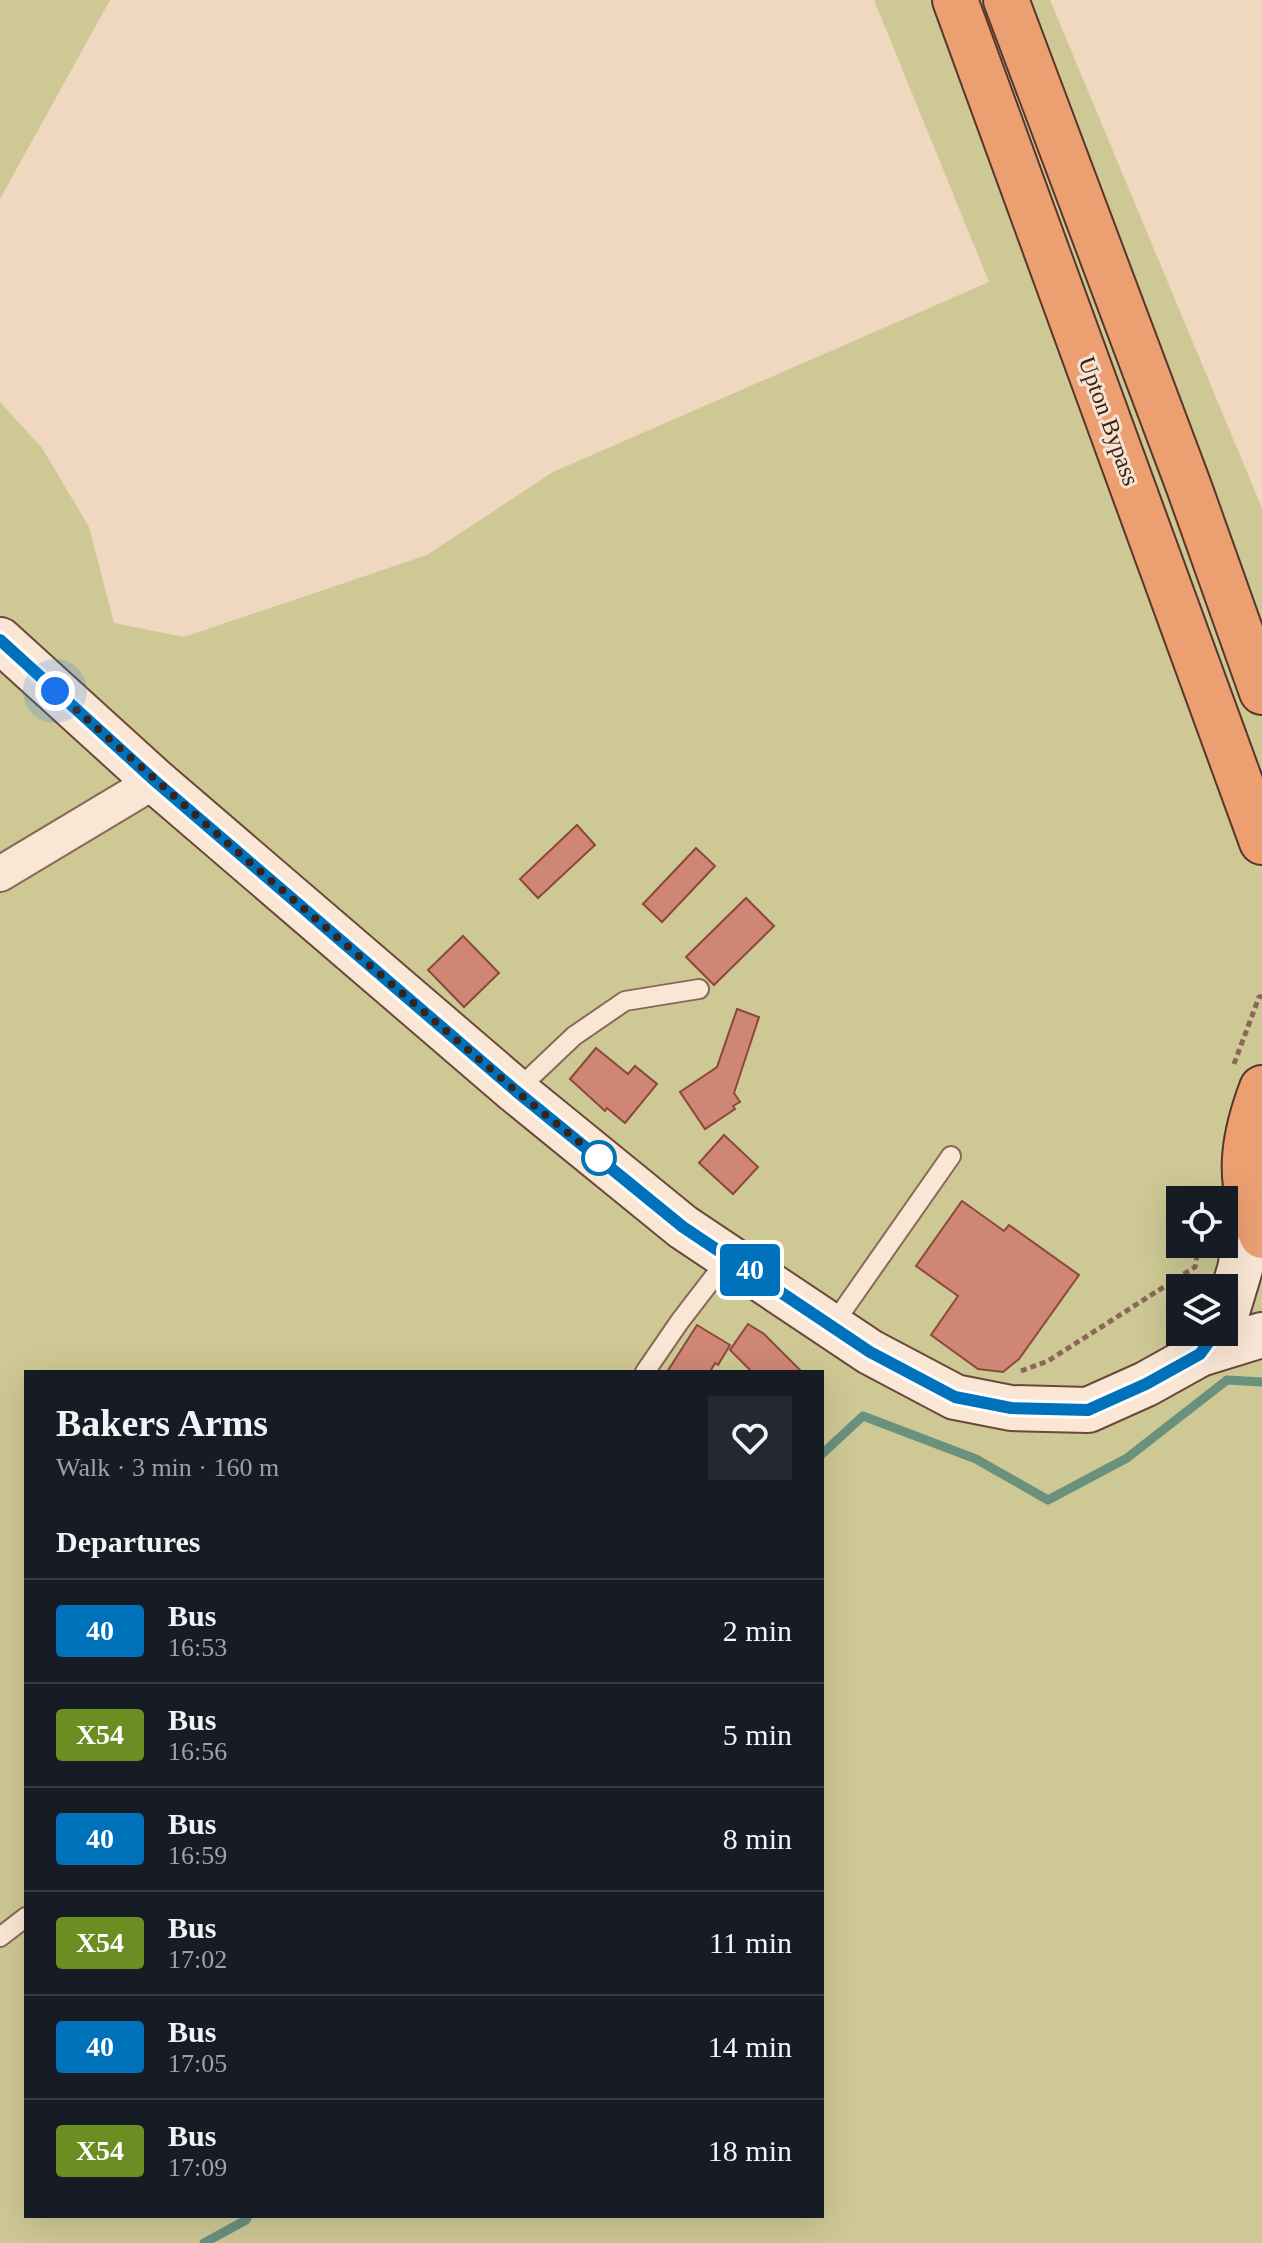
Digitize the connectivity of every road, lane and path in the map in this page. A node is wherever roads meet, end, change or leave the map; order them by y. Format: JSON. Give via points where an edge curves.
{"nodes":[{"id":1,"x":955,"y":0,"type":"edge"},
{"id":2,"x":1006,"y":0,"type":"edge"},
{"id":3,"x":0,"y":640,"type":"edge"},
{"id":4,"x":1262,"y":692,"type":"edge"},
{"id":5,"x":155,"y":781,"type":"junction"},
{"id":6,"x":1262,"y":842,"type":"edge"},
{"id":7,"x":0,"y":874,"type":"edge"},
{"id":8,"x":699,"y":989,"type":"dead end"},
{"id":9,"x":1262,"y":1088,"type":"edge"},
{"id":10,"x":516,"y":1091,"type":"junction"},
{"id":11,"x":951,"y":1156,"type":"dead end"},
{"id":12,"x":1256,"y":1224,"type":"edge"},
{"id":13,"x":730,"y":1256,"type":"junction"},
{"id":14,"x":1197,"y":1258,"type":"edge"},
{"id":15,"x":1238,"y":1274,"type":"edge"},
{"id":16,"x":832,"y":1326,"type":"junction"},
{"id":17,"x":1238,"y":1335,"type":"edge"},
{"id":18,"x":1262,"y":1335,"type":"edge"},
{"id":19,"x":1199,"y":1346,"type":"edge"},
{"id":20,"x":646,"y":1370,"type":"edge"},
{"id":21,"x":1009,"y":1375,"type":"dead end"},
{"id":22,"x":24,"y":1919,"type":"edge"},
{"id":23,"x":0,"y":1937,"type":"edge"}],
"edges":[{"from":1,"to":6,"type":"highway","name":"Upton Bypass"},
{"from":2,"to":4,"type":"highway","name":"Upton Bypass"},
{"from":3,"to":5,"type":"main road"},
{"from":5,"to":7,"type":"street"},
{"from":5,"to":10,"type":"main road"},
{"from":8,"to":10,"type":"lane","via":[[625,1001],[574,1036]]},
{"from":9,"to":12,"type":"highway","via":[[1248,1127],[1244,1170]]},
{"from":10,"to":13,"type":"main road","via":[[683,1227]]},
{"from":11,"to":16,"type":"lane"},
{"from":12,"to":15,"type":"main road"},
{"from":13,"to":16,"type":"main road"},
{"from":13,"to":20,"type":"lane"},
{"from":14,"to":21,"type":"path","via":[[1195,1267],[1048,1361]]},
{"from":16,"to":19,"type":"main road","via":[[955,1397],[1011,1408],[1088,1410],[1146,1384]]},
{"from":17,"to":18,"type":"main road"},
{"from":22,"to":23,"type":"lane"}]}
